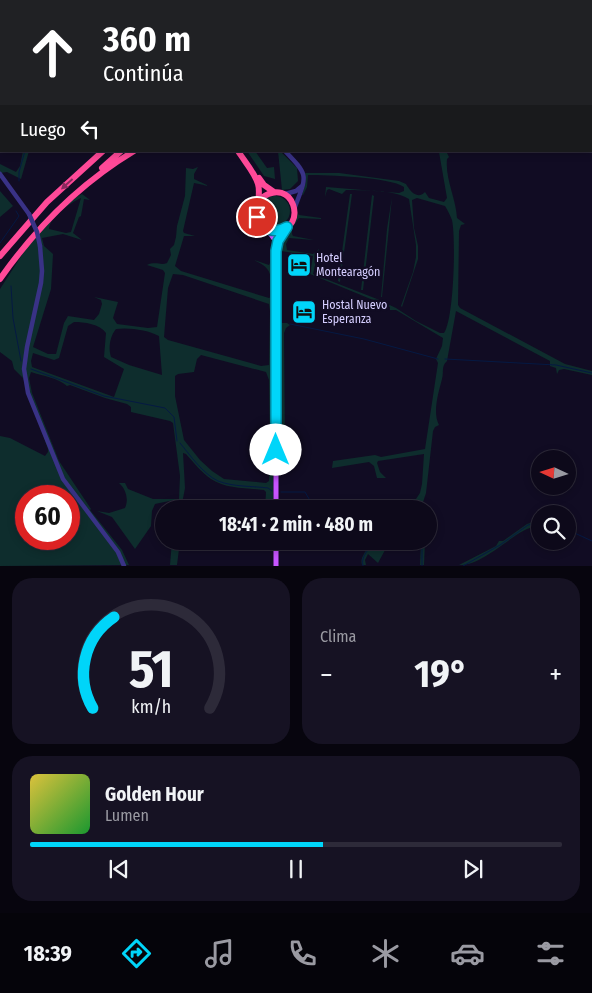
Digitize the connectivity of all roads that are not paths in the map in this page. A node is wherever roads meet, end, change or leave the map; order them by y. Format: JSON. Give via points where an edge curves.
{"nodes":[{"id":1,"x":103,"y":152,"type":"edge"},
{"id":2,"x":120,"y":152,"type":"edge"},
{"id":3,"x":133,"y":152,"type":"edge"},
{"id":4,"x":235,"y":152,"type":"edge"},
{"id":5,"x":240,"y":152,"type":"edge"},
{"id":6,"x":286,"y":152,"type":"edge"},
{"id":7,"x":248,"y":165,"type":"junction"},
{"id":8,"x":0,"y":174,"type":"edge"},
{"id":9,"x":303,"y":185,"type":"junction"},
{"id":10,"x":262,"y":186,"type":"junction"},
{"id":11,"x":274,"y":192,"type":"junction"},
{"id":12,"x":285,"y":194,"type":"junction"},
{"id":13,"x":260,"y":199,"type":"junction"},
{"id":14,"x":295,"y":207,"type":"junction"},
{"id":15,"x":287,"y":227,"type":"junction"},
{"id":16,"x":266,"y":228,"type":"junction"},
{"id":17,"x":276,"y":251,"type":"junction"},
{"id":18,"x":0,"y":256,"type":"edge"},
{"id":19,"x":0,"y":279,"type":"edge"},
{"id":20,"x":276,"y":500,"type":"edge"},
{"id":21,"x":276,"y":550,"type":"edge"},
{"id":22,"x":124,"y":566,"type":"edge"},
{"id":23,"x":276,"y":566,"type":"edge"}],
"edges":[{"from":1,"to":18,"type":"highway","one_way":true,"via":[[47,202]]},
{"from":2,"to":19,"type":"highway","via":[[45,221]]},
{"from":3,"to":19,"type":"highway","via":[[64,205],[30,238]]},
{"from":4,"to":7,"type":"highway"},
{"from":5,"to":7,"type":"highway"},
{"from":6,"to":9,"type":"street","via":[[300,166]]},
{"from":7,"to":10,"type":"highway"},
{"from":8,"to":22,"type":"street","bridge":true,"via":[[29,214],[40,246],[41,284],[24,369],[28,393],[63,479],[118,552]]},
{"from":9,"to":12,"type":"street","via":[[299,190]]},
{"from":9,"to":14,"type":"street"},
{"from":10,"to":11,"type":"highway"},
{"from":10,"to":13,"type":"highway"},
{"from":11,"to":12,"type":"highway"},
{"from":11,"to":13,"type":"highway"},
{"from":12,"to":14,"type":"highway"},
{"from":13,"to":16,"type":"highway","via":[[257,217]]},
{"from":14,"to":15,"type":"highway","via":[[294,218]]},
{"from":15,"to":16,"type":"highway","via":[[279,230]]},
{"from":15,"to":17,"type":"main road"},
{"from":16,"to":17,"type":"main road","via":[[272,235]]},
{"from":17,"to":20,"type":"main road"},
{"from":21,"to":23,"type":"main road"}]}
